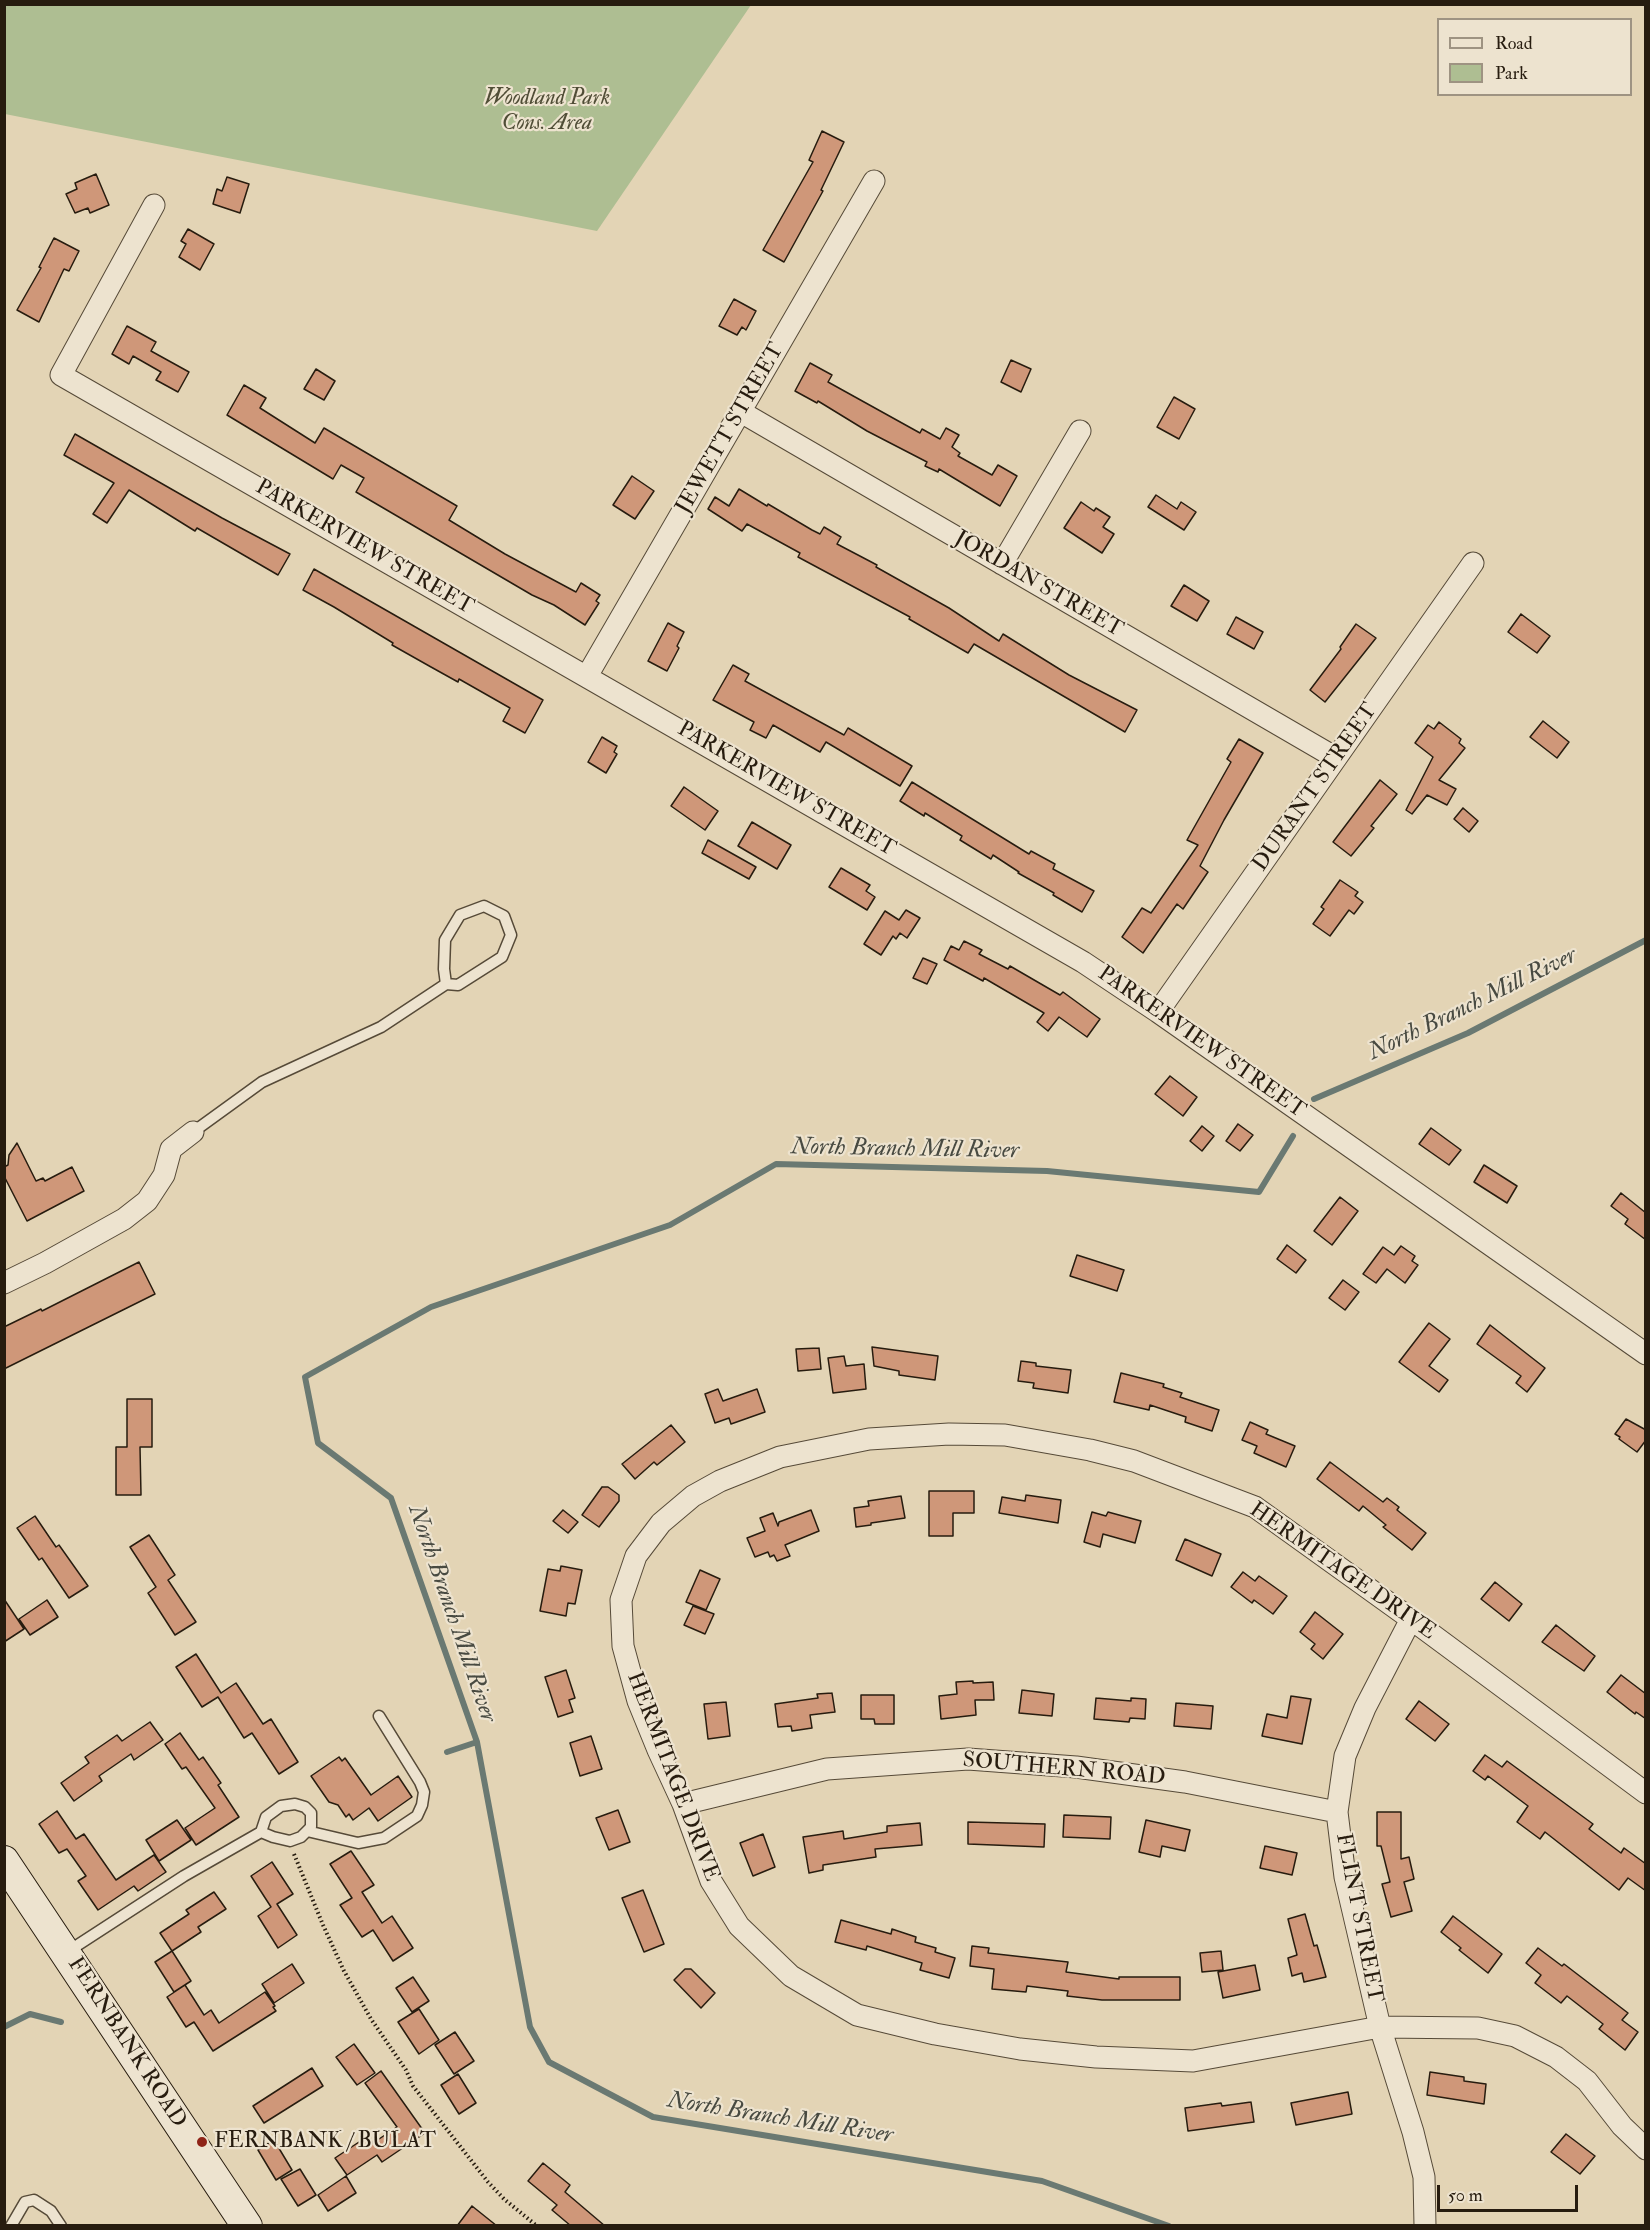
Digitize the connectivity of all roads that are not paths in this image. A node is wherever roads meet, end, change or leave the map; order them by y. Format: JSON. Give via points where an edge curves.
{"nodes":[{"id":1,"x":874,"y":182,"type":"dead end"},
{"id":2,"x":154,"y":205,"type":"dead end"},
{"id":3,"x":741,"y":412,"type":"junction"},
{"id":4,"x":1080,"y":431,"type":"dead end"},
{"id":5,"x":1473,"y":563,"type":"dead end"},
{"id":6,"x":1002,"y":564,"type":"junction"},
{"id":7,"x":587,"y":676,"type":"junction"},
{"id":8,"x":1336,"y":758,"type":"junction"},
{"id":9,"x":446,"y":984,"type":"junction"},
{"id":10,"x":1158,"y":1012,"type":"junction"},
{"id":11,"x":193,"y":1132,"type":"joint"},
{"id":12,"x":4,"y":1283,"type":"edge"},
{"id":13,"x":1646,"y":1354,"type":"edge"},
{"id":14,"x":1411,"y":1619,"type":"junction"},
{"id":15,"x":379,"y":1716,"type":"dead end"},
{"id":16,"x":1646,"y":1792,"type":"edge"},
{"id":17,"x":683,"y":1804,"type":"junction"},
{"id":18,"x":1338,"y":1812,"type":"junction"},
{"id":19,"x":306,"y":1831,"type":"junction"},
{"id":20,"x":261,"y":1832,"type":"junction"},
{"id":21,"x":4,"y":1861,"type":"edge"},
{"id":22,"x":66,"y":1952,"type":"junction"},
{"id":23,"x":1380,"y":2027,"type":"junction"},
{"id":24,"x":1646,"y":2149,"type":"edge"},
{"id":25,"x":11,"y":2226,"type":"edge"},
{"id":26,"x":61,"y":2226,"type":"edge"},
{"id":27,"x":247,"y":2226,"type":"edge"},
{"id":28,"x":1425,"y":2226,"type":"edge"}],
"edges":[{"from":1,"to":3,"type":"street","name":"JEWETT STREET"},
{"from":2,"to":7,"type":"street","name":"PARKERVIEW STREET","via":[[62,375]]},
{"from":3,"to":6,"type":"street","name":"JORDAN STREET"},
{"from":3,"to":7,"type":"street","name":"JEWETT STREET"},
{"from":4,"to":6,"type":"street"},
{"from":5,"to":8,"type":"street","name":"DURANT STREET"},
{"from":6,"to":8,"type":"street","name":"JORDAN STREET"},
{"from":7,"to":10,"type":"street","name":"PARKERVIEW STREET","via":[[1040,935]]},
{"from":8,"to":10,"type":"street","name":"DURANT STREET"},
{"from":9,"to":9,"type":"lane","via":[[445,940],[460,915],[484,906],[504,916],[511,935],[502,957],[458,985]]},
{"from":9,"to":11,"type":"lane","via":[[381,1027],[262,1082]]},
{"from":10,"to":13,"type":"street","name":"PARKERVIEW STREET"},
{"from":11,"to":12,"type":"street","via":[[171,1149],[164,1175],[147,1201],[124,1219]]},
{"from":14,"to":16,"type":"street","name":"HERMITAGE DRIVE"},
{"from":14,"to":17,"type":"street","name":"HERMITAGE DRIVE","via":[[1255,1507],[1134,1461],[1005,1435],[950,1434],[869,1439],[780,1457],[720,1481],[693,1496],[661,1523],[636,1556],[621,1600],[623,1646],[638,1701]]},
{"from":14,"to":18,"type":"street","name":"FLINT STREET","via":[[1345,1756]]},
{"from":15,"to":19,"type":"lane","via":[[424,1792],[417,1816],[384,1838],[358,1843]]},
{"from":17,"to":18,"type":"street","name":"SOUTHERN ROAD","via":[[827,1769],[968,1759],[1076,1767],[1185,1782]]},
{"from":17,"to":23,"type":"street","name":"HERMITAGE DRIVE","via":[[711,1881],[739,1926],[791,1976],[857,2015],[1020,2049],[1193,2061]]},
{"from":18,"to":23,"type":"street","name":"FLINT STREET","via":[[1345,1877]]},
{"from":19,"to":20,"type":"lane","via":[[301,1837],[288,1840]]},
{"from":19,"to":20,"type":"lane","via":[[311,1827],[311,1813],[295,1804],[281,1806],[267,1817]]},
{"from":20,"to":22,"type":"lane"},
{"from":21,"to":22,"type":"main road","name":"FERNBANK ROAD"},
{"from":22,"to":27,"type":"main road","name":"FERNBANK ROAD"},
{"from":23,"to":24,"type":"street","name":"HERMITAGE DRIVE","via":[[1478,2028],[1515,2036],[1556,2057],[1587,2081],[1622,2126]]},
{"from":23,"to":28,"type":"street","name":"FLINT STREET","via":[[1424,2177]]},
{"from":25,"to":26,"type":"lane","via":[[25,2202],[34,2200],[51,2211]]}]}
